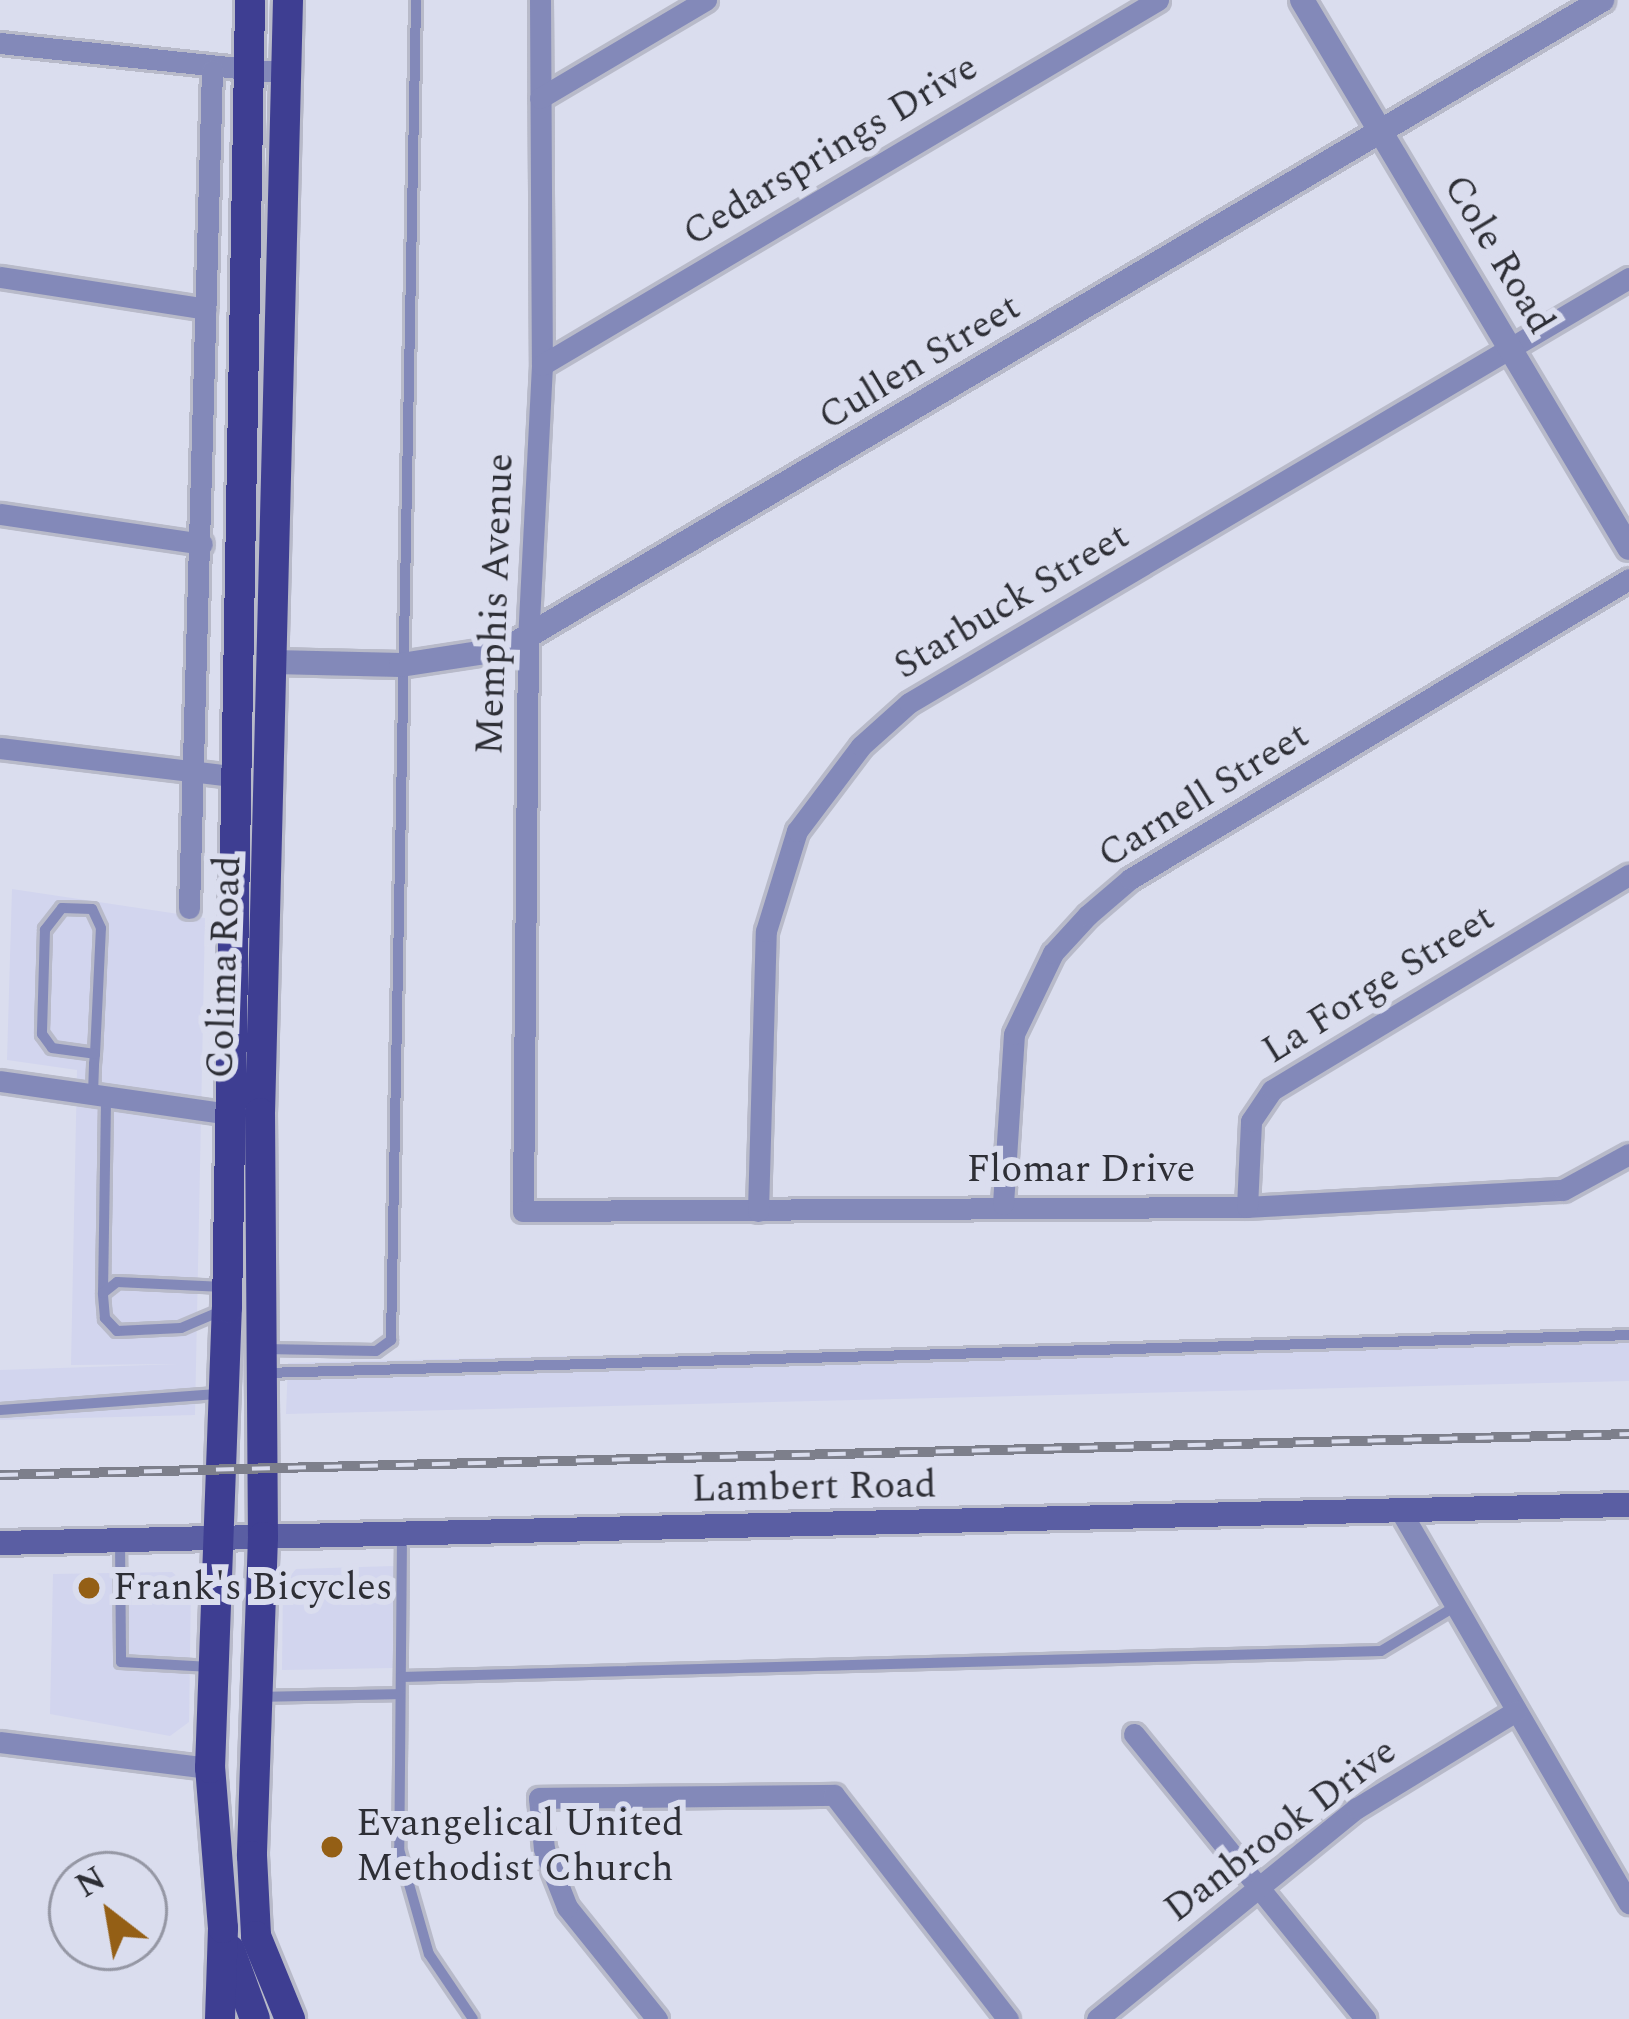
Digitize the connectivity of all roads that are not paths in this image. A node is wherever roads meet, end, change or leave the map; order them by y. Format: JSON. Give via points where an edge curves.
{"nodes":[{"id":1,"x":250,"y":0,"type":"edge"},
{"id":2,"x":288,"y":0,"type":"edge"},
{"id":3,"x":416,"y":0,"type":"edge"},
{"id":4,"x":540,"y":0,"type":"edge"},
{"id":5,"x":706,"y":0,"type":"edge"},
{"id":6,"x":1158,"y":0,"type":"edge"},
{"id":7,"x":1302,"y":0,"type":"edge"},
{"id":8,"x":1602,"y":0,"type":"edge"},
{"id":9,"x":0,"y":43,"type":"edge"},
{"id":10,"x":212,"y":70,"type":"junction"},
{"id":11,"x":287,"y":73,"type":"junction"},
{"id":12,"x":248,"y":74,"type":"junction"},
{"id":13,"x":540,"y":98,"type":"junction"},
{"id":14,"x":1383,"y":131,"type":"junction"},
{"id":15,"x":0,"y":278,"type":"edge"},
{"id":16,"x":1629,"y":278,"type":"edge"},
{"id":17,"x":206,"y":309,"type":"junction"},
{"id":18,"x":1511,"y":348,"type":"junction"},
{"id":19,"x":542,"y":364,"type":"junction"},
{"id":20,"x":0,"y":514,"type":"edge"},
{"id":21,"x":202,"y":544,"type":"junction"},
{"id":22,"x":1629,"y":548,"type":"edge"},
{"id":23,"x":1629,"y":579,"type":"edge"},
{"id":24,"x":528,"y":638,"type":"junction"},
{"id":25,"x":238,"y":660,"type":"junction"},
{"id":26,"x":274,"y":662,"type":"junction"},
{"id":27,"x":401,"y":664,"type":"junction"},
{"id":28,"x":0,"y":748,"type":"edge"},
{"id":29,"x":232,"y":776,"type":"junction"},
{"id":30,"x":268,"y":776,"type":"junction"},
{"id":31,"x":196,"y":777,"type":"junction"},
{"id":32,"x":1629,"y":875,"type":"edge"},
{"id":33,"x":189,"y":908,"type":"dead end"},
{"id":34,"x":95,"y":1054,"type":"junction"},
{"id":35,"x":0,"y":1081,"type":"edge"},
{"id":36,"x":99,"y":1095,"type":"junction"},
{"id":37,"x":244,"y":1113,"type":"junction"},
{"id":38,"x":1629,"y":1154,"type":"edge"},
{"id":39,"x":1003,"y":1204,"type":"junction"},
{"id":40,"x":1247,"y":1207,"type":"junction"},
{"id":41,"x":524,"y":1211,"type":"joint"},
{"id":42,"x":758,"y":1211,"type":"junction"},
{"id":43,"x":103,"y":1293,"type":"junction"},
{"id":44,"x":227,"y":1298,"type":"junction"},
{"id":45,"x":1629,"y":1335,"type":"edge"},
{"id":46,"x":261,"y":1361,"type":"junction"},
{"id":47,"x":225,"y":1394,"type":"junction"},
{"id":48,"x":0,"y":1410,"type":"edge"},
{"id":49,"x":1629,"y":1505,"type":"edge"},
{"id":50,"x":1400,"y":1510,"type":"junction"},
{"id":51,"x":402,"y":1534,"type":"junction"},
{"id":52,"x":263,"y":1537,"type":"junction"},
{"id":53,"x":216,"y":1538,"type":"junction"},
{"id":54,"x":120,"y":1540,"type":"junction"},
{"id":55,"x":0,"y":1543,"type":"edge"},
{"id":56,"x":1456,"y":1606,"type":"junction"},
{"id":57,"x":213,"y":1667,"type":"junction"},
{"id":58,"x":401,"y":1677,"type":"junction"},
{"id":59,"x":400,"y":1694,"type":"junction"},
{"id":60,"x":257,"y":1697,"type":"junction"},
{"id":61,"x":1516,"y":1711,"type":"junction"},
{"id":62,"x":1134,"y":1734,"type":"dead end"},
{"id":63,"x":0,"y":1742,"type":"edge"},
{"id":64,"x":210,"y":1768,"type":"junction"},
{"id":65,"x":1262,"y":1888,"type":"junction"},
{"id":66,"x":1629,"y":1903,"type":"edge"},
{"id":67,"x":223,"y":1928,"type":"junction"},
{"id":68,"x":220,"y":2019,"type":"edge"},
{"id":69,"x":255,"y":2019,"type":"edge"},
{"id":70,"x":290,"y":2019,"type":"edge"},
{"id":71,"x":473,"y":2019,"type":"edge"},
{"id":72,"x":657,"y":2019,"type":"edge"},
{"id":73,"x":1008,"y":2019,"type":"edge"},
{"id":74,"x":1097,"y":2019,"type":"edge"},
{"id":75,"x":1366,"y":2019,"type":"edge"}],
"edges":[{"from":1,"to":12,"type":"main road","name":"Colima Road"},
{"from":2,"to":11,"type":"main road","name":"Colima Road"},
{"from":3,"to":27,"type":"lane"},
{"from":4,"to":13,"type":"street","name":"Memphis Avenue"},
{"from":5,"to":13,"type":"street"},
{"from":6,"to":19,"type":"street","name":"Cedarsprings Drive"},
{"from":7,"to":14,"type":"street","name":"Cole Road"},
{"from":8,"to":14,"type":"street","name":"Cullen Street"},
{"from":9,"to":10,"type":"street"},
{"from":10,"to":12,"type":"street"},
{"from":10,"to":17,"type":"street"},
{"from":11,"to":12,"type":"street"},
{"from":11,"to":26,"type":"main road","name":"Colima Road"},
{"from":12,"to":25,"type":"main road","name":"Colima Road"},
{"from":13,"to":19,"type":"street","name":"Memphis Avenue"},
{"from":14,"to":18,"type":"street","name":"Cole Road"},
{"from":14,"to":24,"type":"street","name":"Cullen Street"},
{"from":15,"to":17,"type":"street"},
{"from":16,"to":18,"type":"street","name":"Starbuck Street"},
{"from":17,"to":21,"type":"street"},
{"from":18,"to":22,"type":"street","name":"Cole Road"},
{"from":18,"to":42,"type":"street","name":"Starbuck Street","via":[[909,703],[861,746],[797,831],[766,931]]},
{"from":19,"to":24,"type":"street","name":"Memphis Avenue"},
{"from":20,"to":21,"type":"street"},
{"from":21,"to":31,"type":"street"},
{"from":23,"to":39,"type":"street","name":"Carnell Street","via":[[1130,879],[1088,916],[1053,952],[1014,1034]]},
{"from":24,"to":27,"type":"street","name":"Cullen Street","via":[[506,649]]},
{"from":24,"to":41,"type":"street","name":"Memphis Avenue"},
{"from":25,"to":26,"type":"street","name":"Cullen Street"},
{"from":25,"to":29,"type":"main road","name":"Colima Road"},
{"from":26,"to":27,"type":"street","name":"Cullen Street"},
{"from":26,"to":30,"type":"main road","name":"Colima Road"},
{"from":27,"to":46,"type":"lane","via":[[391,1340],[376,1351]]},
{"from":28,"to":31,"type":"street"},
{"from":29,"to":30,"type":"main road"},
{"from":29,"to":31,"type":"street"},
{"from":29,"to":37,"type":"main road","name":"Colima Road"},
{"from":30,"to":37,"type":"main road","name":"Colima Road"},
{"from":31,"to":33,"type":"street"},
{"from":32,"to":40,"type":"street","name":"La Forge Street","via":[[1273,1090],[1251,1121]]},
{"from":34,"to":34,"type":"lane","via":[[100,922],[87,907],[62,908],[45,930],[42,1034],[52,1048]]},
{"from":34,"to":36,"type":"lane"},
{"from":35,"to":36,"type":"street"},
{"from":36,"to":37,"type":"street"},
{"from":36,"to":43,"type":"lane"},
{"from":37,"to":44,"type":"main road","name":"Colima Road"},
{"from":37,"to":46,"type":"main road","name":"Colima Road"},
{"from":38,"to":40,"type":"street","name":"Flomar Drive","via":[[1563,1190]]},
{"from":39,"to":40,"type":"street","name":"Flomar Drive"},
{"from":39,"to":42,"type":"street","name":"Flomar Drive"},
{"from":41,"to":42,"type":"street","name":"Flomar Drive"},
{"from":43,"to":44,"type":"lane","via":[[117,1282]]},
{"from":43,"to":44,"type":"lane","via":[[105,1318],[117,1331],[182,1328]]},
{"from":44,"to":47,"type":"main road","name":"Colima Road"},
{"from":45,"to":46,"type":"lane"},
{"from":46,"to":52,"type":"main road","name":"Colima Road"},
{"from":47,"to":48,"type":"lane"},
{"from":47,"to":53,"type":"main road","name":"Colima Road"},
{"from":49,"to":50,"type":"main road","name":"Lambert Road"},
{"from":50,"to":51,"type":"main road","name":"Lambert Road"},
{"from":50,"to":56,"type":"street"},
{"from":51,"to":52,"type":"main road","name":"Lambert Road"},
{"from":51,"to":58,"type":"lane"},
{"from":52,"to":53,"type":"main road","name":"Lambert Road"},
{"from":52,"to":60,"type":"main road","name":"Colima Road"},
{"from":53,"to":54,"type":"main road","name":"Lambert Road"},
{"from":53,"to":57,"type":"main road","name":"Colima Road"},
{"from":54,"to":55,"type":"main road","name":"Lambert Road"},
{"from":54,"to":57,"type":"lane","via":[[121,1662]]},
{"from":56,"to":58,"type":"lane","via":[[1381,1651]]},
{"from":56,"to":61,"type":"street"},
{"from":57,"to":64,"type":"main road","name":"Colima Road"},
{"from":58,"to":59,"type":"lane"},
{"from":59,"to":60,"type":"lane"},
{"from":59,"to":71,"type":"lane","via":[[399,1849],[429,1954]]},
{"from":60,"to":70,"type":"main road","name":"Colima Road","via":[[256,1936]]},
{"from":61,"to":65,"type":"street","name":"Danbrook Drive","via":[[1357,1808]]},
{"from":61,"to":66,"type":"street"},
{"from":62,"to":65,"type":"street"},
{"from":63,"to":64,"type":"street"},
{"from":64,"to":67,"type":"main road","name":"Colima Road"},
{"from":65,"to":74,"type":"street","name":"Danbrook Drive"},
{"from":65,"to":75,"type":"street"},
{"from":67,"to":68,"type":"main road"},
{"from":67,"to":69,"type":"main road"},
{"from":72,"to":73,"type":"street","via":[[567,1907],[544,1850],[539,1798],[834,1796]]}]}
